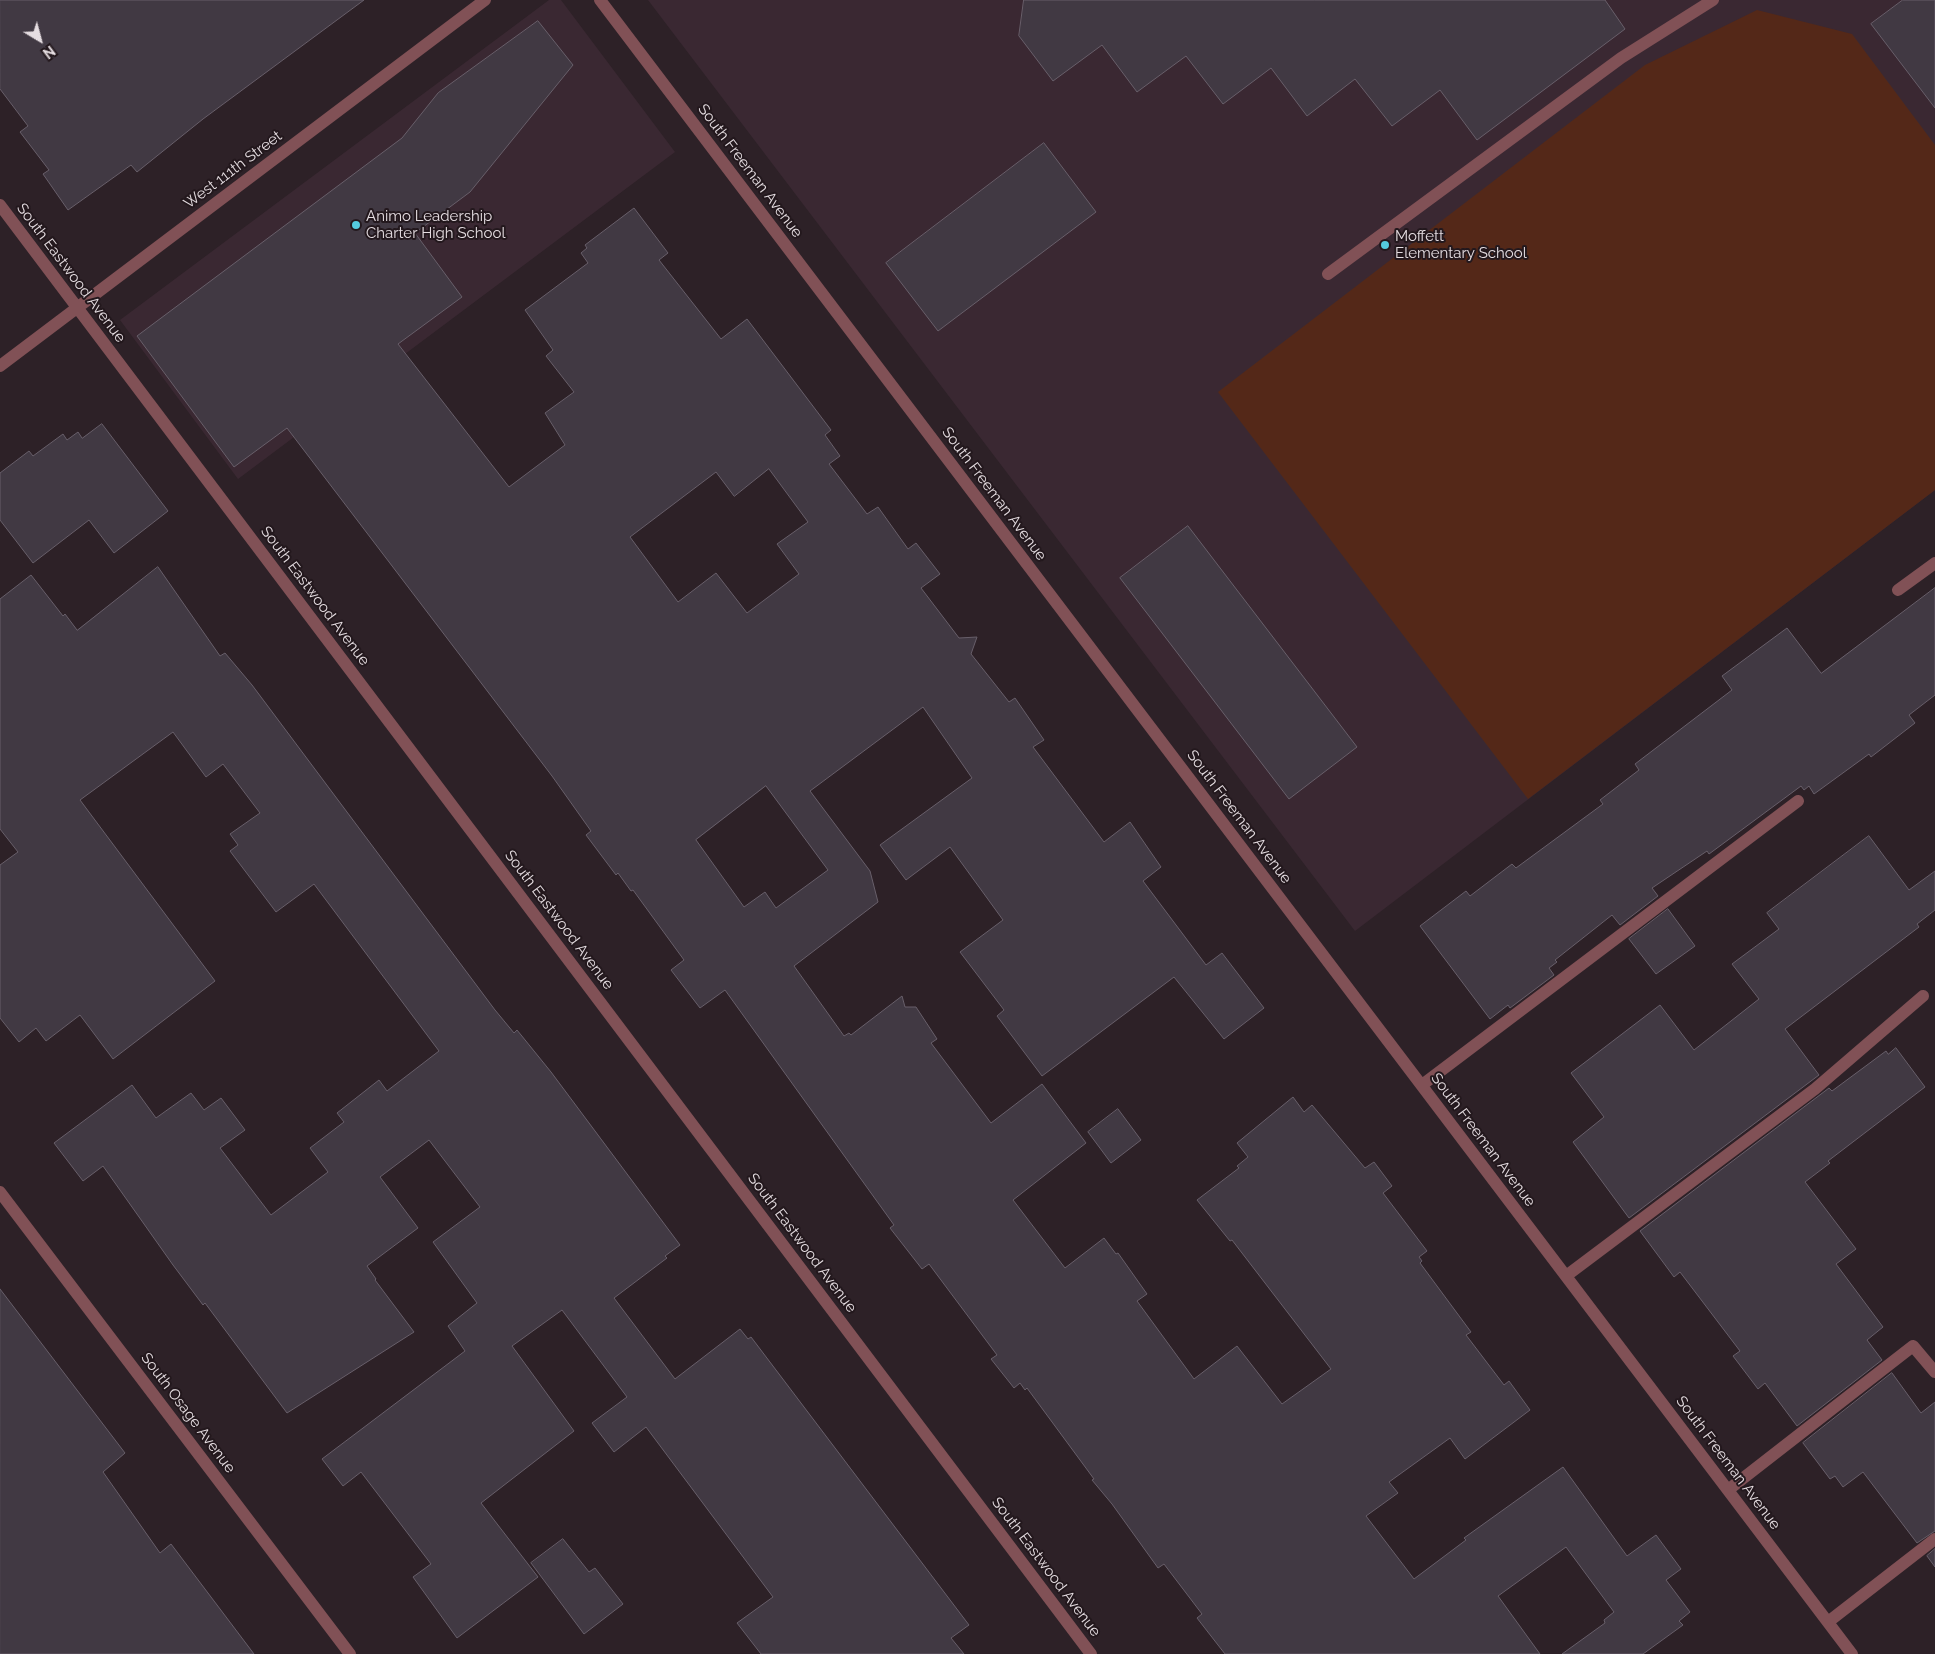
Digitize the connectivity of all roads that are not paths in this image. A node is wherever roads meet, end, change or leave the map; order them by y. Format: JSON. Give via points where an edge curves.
{"nodes":[{"id":1,"x":485,"y":0,"type":"edge"},
{"id":2,"x":600,"y":0,"type":"edge"},
{"id":3,"x":1713,"y":0,"type":"edge"},
{"id":4,"x":0,"y":205,"type":"edge"},
{"id":5,"x":1328,"y":274,"type":"dead end"},
{"id":6,"x":77,"y":307,"type":"junction"},
{"id":7,"x":0,"y":366,"type":"edge"},
{"id":8,"x":1935,"y":563,"type":"edge"},
{"id":9,"x":1898,"y":590,"type":"dead end"},
{"id":10,"x":1798,"y":801,"type":"dead end"},
{"id":11,"x":1924,"y":996,"type":"dead end"},
{"id":12,"x":1422,"y":1085,"type":"junction"},
{"id":13,"x":0,"y":1192,"type":"edge"},
{"id":14,"x":1566,"y":1276,"type":"junction"},
{"id":15,"x":1935,"y":1372,"type":"edge"},
{"id":16,"x":1728,"y":1490,"type":"junction"},
{"id":17,"x":1935,"y":1539,"type":"edge"},
{"id":18,"x":1828,"y":1622,"type":"junction"},
{"id":19,"x":350,"y":1654,"type":"edge"},
{"id":20,"x":1091,"y":1654,"type":"edge"},
{"id":21,"x":1852,"y":1654,"type":"edge"}],
"edges":[{"from":1,"to":6,"type":"street","name":"West 111th Street"},
{"from":2,"to":12,"type":"street","name":"South Freeman Avenue"},
{"from":3,"to":5,"type":"street","via":[[1622,58]]},
{"from":4,"to":6,"type":"street","name":"South Eastwood Avenue"},
{"from":6,"to":7,"type":"street","name":"West 111th Street"},
{"from":6,"to":20,"type":"street","name":"South Eastwood Avenue"},
{"from":8,"to":9,"type":"street"},
{"from":10,"to":12,"type":"street"},
{"from":11,"to":14,"type":"street","via":[[1814,1090]]},
{"from":12,"to":14,"type":"street","name":"South Freeman Avenue"},
{"from":13,"to":19,"type":"street","name":"South Osage Avenue"},
{"from":14,"to":16,"type":"street","name":"South Freeman Avenue"},
{"from":15,"to":16,"type":"street","via":[[1913,1346]]},
{"from":16,"to":18,"type":"street","name":"South Freeman Avenue"},
{"from":17,"to":18,"type":"street"},
{"from":18,"to":21,"type":"street","name":"South Freeman Avenue"}]}
